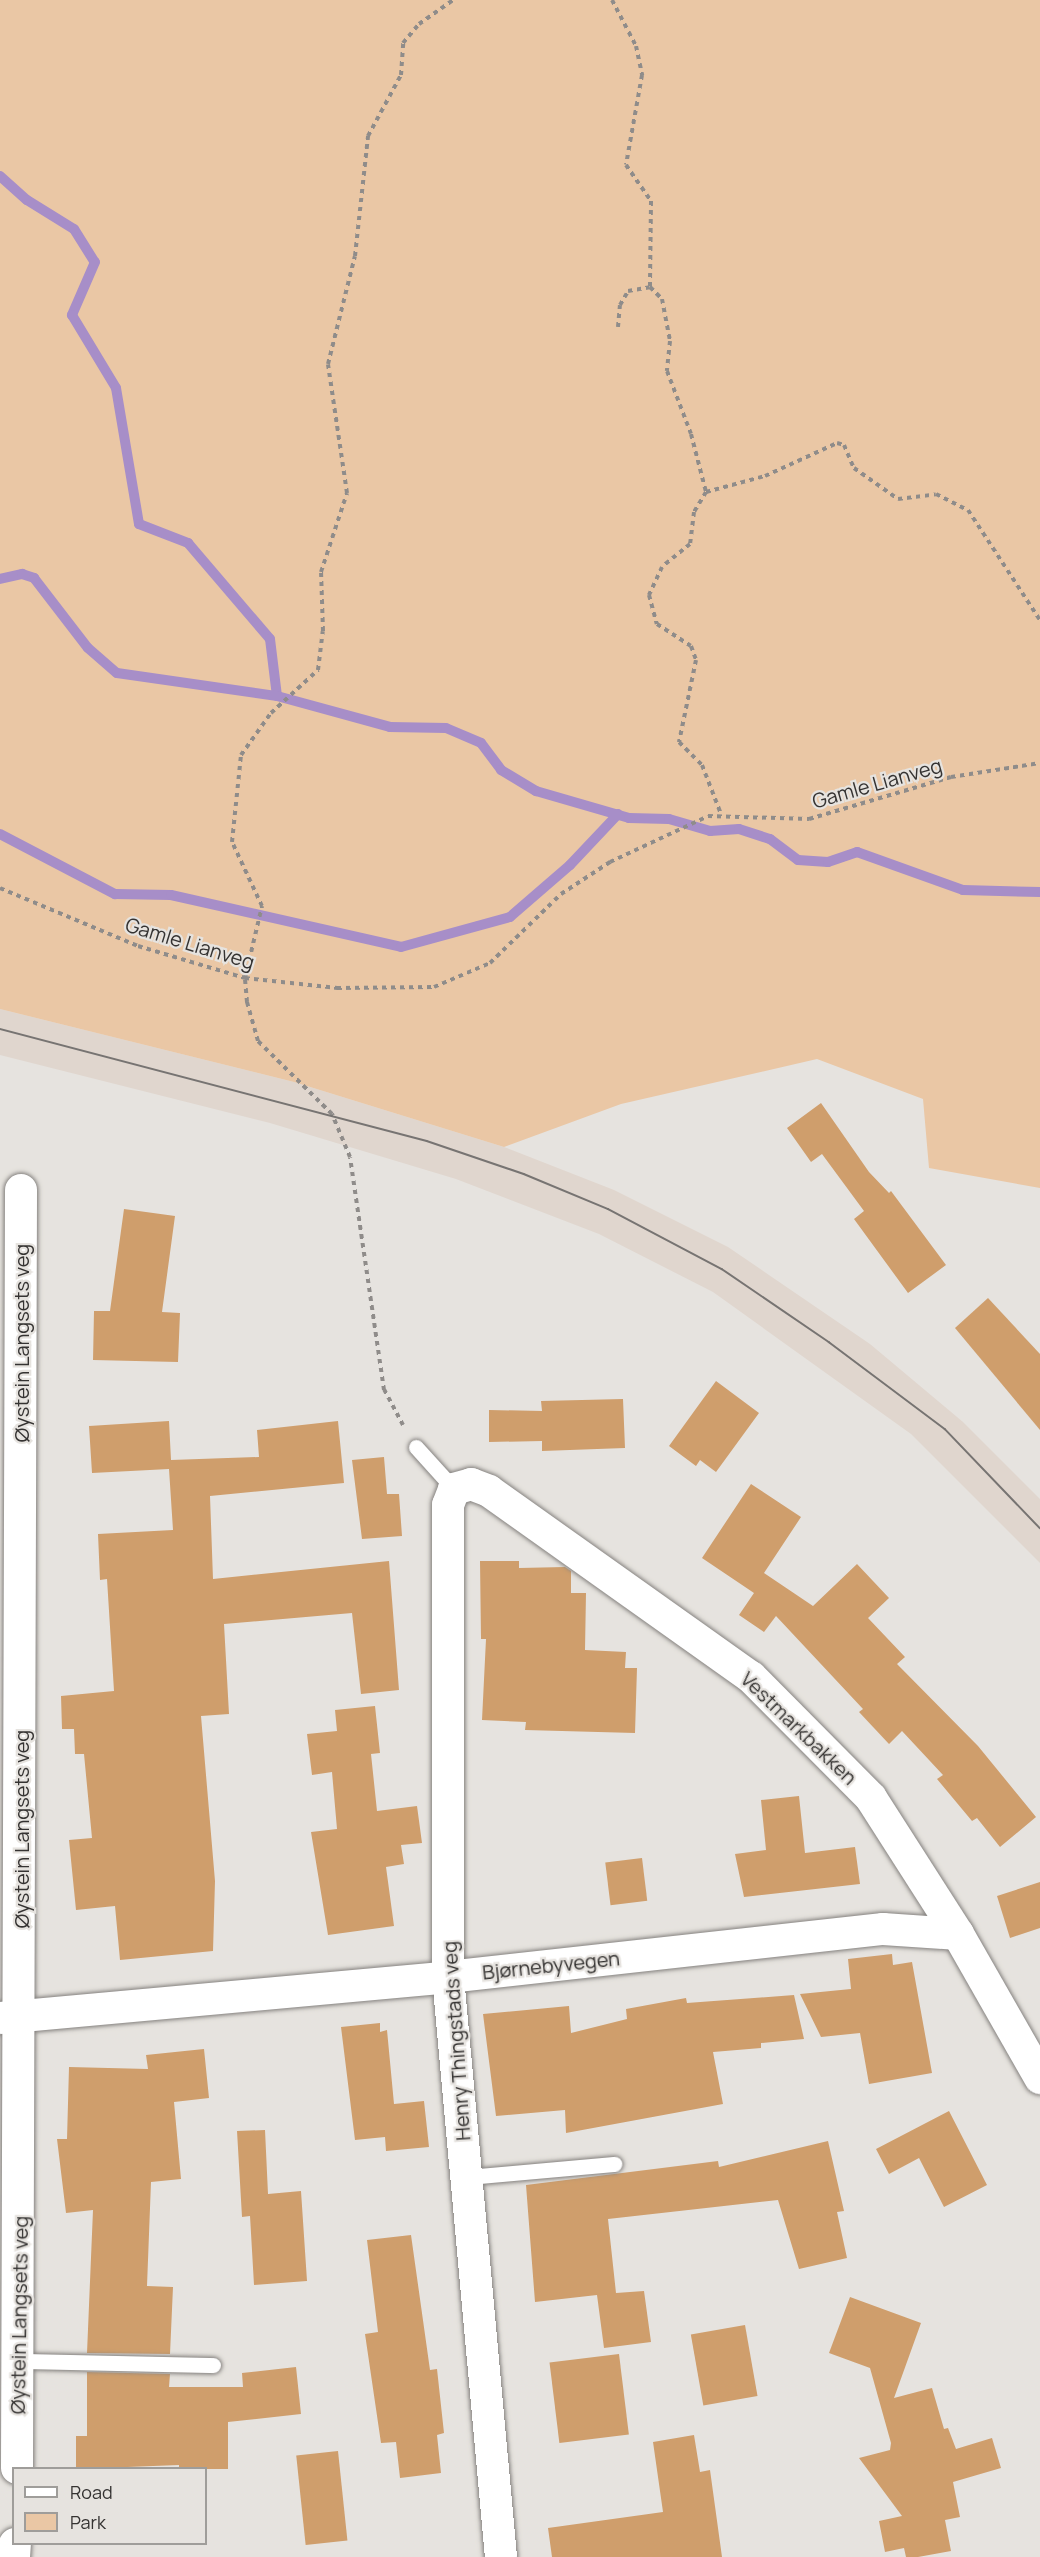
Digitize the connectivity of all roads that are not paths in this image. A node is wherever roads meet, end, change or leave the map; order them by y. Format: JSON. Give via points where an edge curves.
{"nodes":[{"id":1,"x":21,"y":1190,"type":"dead end"},
{"id":2,"x":416,"y":1447,"type":"road end"},
{"id":3,"x":454,"y":1489,"type":"junction"},
{"id":4,"x":958,"y":1934,"type":"junction"},
{"id":5,"x":448,"y":1977,"type":"junction"},
{"id":6,"x":10,"y":2018,"type":"edge"},
{"id":7,"x":1040,"y":2078,"type":"edge"},
{"id":8,"x":614,"y":2164,"type":"dead end"},
{"id":9,"x":467,"y":2177,"type":"junction"},
{"id":10,"x":20,"y":2361,"type":"junction"},
{"id":11,"x":213,"y":2365,"type":"dead end"},
{"id":12,"x":17,"y":2467,"type":"edge"},
{"id":13,"x":501,"y":2557,"type":"edge"}],
"edges":[{"from":1,"to":6,"type":"street","name":"Øystein Langsets veg"},
{"from":2,"to":3,"type":"lane"},
{"from":3,"to":4,"type":"street","name":"Vestmarkbakken","via":[[471,1484],[489,1491],[751,1677],[871,1798]]},
{"from":3,"to":5,"type":"street","name":"Henry Thingstads veg","via":[[448,1505]]},
{"from":4,"to":5,"type":"street","name":"Bjørnebyvegen","via":[[883,1929]]},
{"from":4,"to":7,"type":"street","name":"Vestmarkbakken"},
{"from":5,"to":6,"type":"street","name":"Bjørnebyvegen"},
{"from":5,"to":9,"type":"street","name":"Henry Thingstads veg"},
{"from":6,"to":10,"type":"street","name":"Øystein Langsets veg"},
{"from":8,"to":9,"type":"lane"},
{"from":9,"to":13,"type":"street","name":"Henry Thingstads veg"},
{"from":10,"to":11,"type":"lane"},
{"from":10,"to":12,"type":"street","name":"Øystein Langsets veg"}]}
